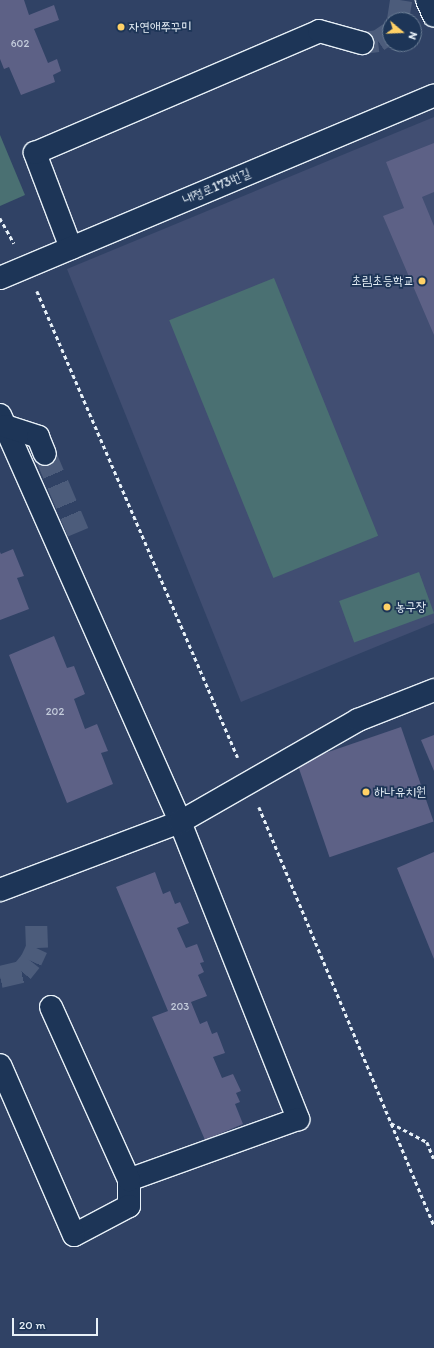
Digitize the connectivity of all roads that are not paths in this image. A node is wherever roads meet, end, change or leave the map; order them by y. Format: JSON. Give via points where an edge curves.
{"nodes":[{"id":1,"x":427,"y":0,"type":"edge"},
{"id":2,"x":434,"y":16,"type":"edge"},
{"id":3,"x":362,"y":43,"type":"tunnel mouth"},
{"id":4,"x":434,"y":96,"type":"edge"},
{"id":5,"x":71,"y":248,"type":"junction"},
{"id":6,"x":0,"y":278,"type":"edge"},
{"id":7,"x":2,"y":420,"type":"edge"},
{"id":8,"x":45,"y":454,"type":"tunnel mouth"},
{"id":9,"x":434,"y":690,"type":"edge"},
{"id":10,"x":180,"y":822,"type":"junction"},
{"id":11,"x":0,"y":890,"type":"edge"},
{"id":12,"x":51,"y":1007,"type":"dead end"},
{"id":13,"x":0,"y":1065,"type":"edge"},
{"id":14,"x":129,"y":1180,"type":"junction"}],
"edges":[{"from":1,"to":2,"type":"street"},
{"from":3,"to":5,"type":"street","via":[[320,31],[35,153]]},
{"from":4,"to":5,"type":"street","name":"내정로173번길"},
{"from":5,"to":6,"type":"street","name":"내정로173번길"},
{"from":7,"to":8,"type":"street","via":[[38,437]]},
{"from":7,"to":10,"type":"street"},
{"from":9,"to":10,"type":"street","via":[[358,720]]},
{"from":10,"to":11,"type":"street"},
{"from":10,"to":14,"type":"street","via":[[298,1119]]},
{"from":12,"to":14,"type":"street"},
{"from":13,"to":14,"type":"street","via":[[74,1235],[129,1206]]}]}
